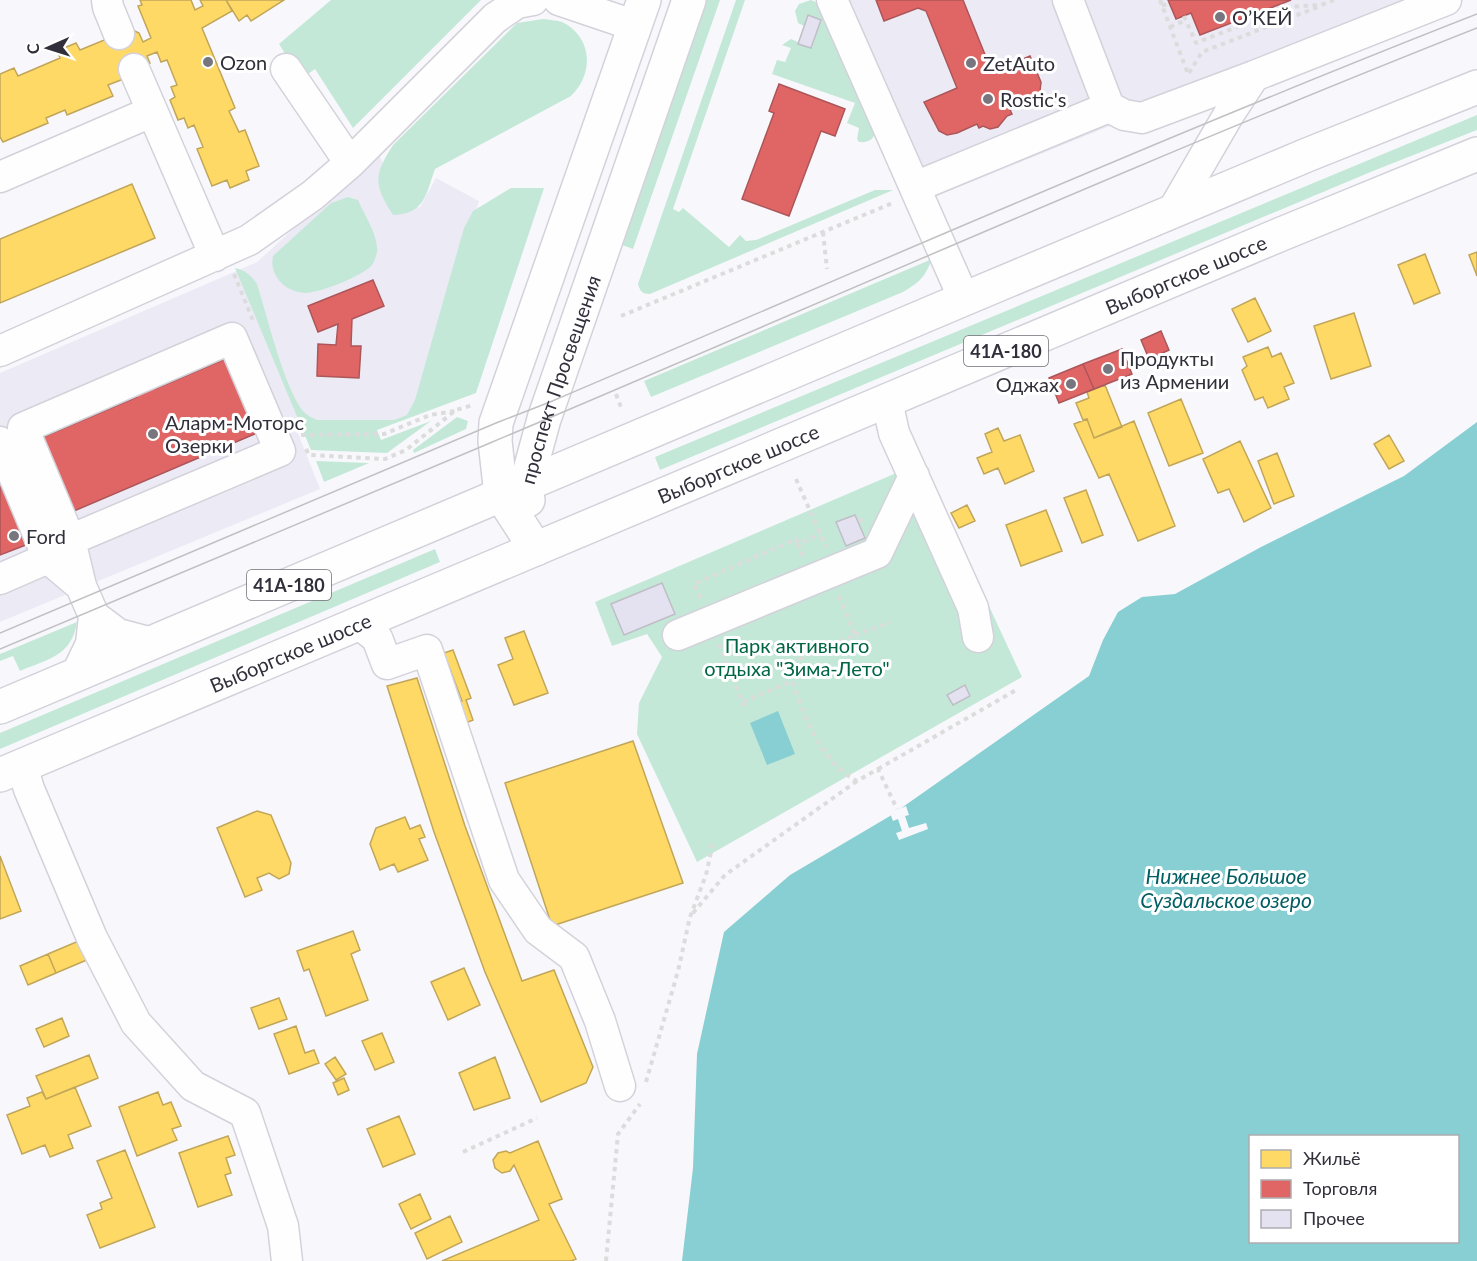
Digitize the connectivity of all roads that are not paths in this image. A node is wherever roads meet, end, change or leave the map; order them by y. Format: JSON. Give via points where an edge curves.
{"nodes":[{"id":1,"x":107,"y":0,"type":"edge"},
{"id":2,"x":533,"y":0,"type":"edge"},
{"id":3,"x":560,"y":0,"type":"edge"},
{"id":4,"x":689,"y":0,"type":"edge"},
{"id":5,"x":832,"y":0,"type":"edge"},
{"id":6,"x":1068,"y":0,"type":"edge"},
{"id":7,"x":1446,"y":0,"type":"edge"},
{"id":8,"x":640,"y":13,"type":"edge"},
{"id":9,"x":119,"y":34,"type":"dead end"},
{"id":10,"x":134,"y":69,"type":"dead end"},
{"id":11,"x":286,"y":69,"type":"dead end"},
{"id":12,"x":1254,"y":76,"type":"junction"},
{"id":13,"x":1199,"y":84,"type":"junction"},
{"id":14,"x":1477,"y":87,"type":"edge"},
{"id":15,"x":1109,"y":107,"type":"junction"},
{"id":16,"x":151,"y":112,"type":"junction"},
{"id":17,"x":1229,"y":114,"type":"junction"},
{"id":18,"x":1477,"y":154,"type":"edge"},
{"id":19,"x":350,"y":163,"type":"junction"},
{"id":20,"x":0,"y":177,"type":"edge"},
{"id":21,"x":916,"y":190,"type":"junction"},
{"id":22,"x":1172,"y":212,"type":"junction"},
{"id":23,"x":220,"y":254,"type":"junction"},
{"id":24,"x":964,"y":299,"type":"junction"},
{"id":25,"x":0,"y":351,"type":"edge"},
{"id":26,"x":887,"y":401,"type":"junction"},
{"id":27,"x":0,"y":442,"type":"edge"},
{"id":28,"x":914,"y":476,"type":"junction"},
{"id":29,"x":514,"y":490,"type":"junction"},
{"id":30,"x":59,"y":549,"type":"junction"},
{"id":31,"x":536,"y":549,"type":"junction"},
{"id":32,"x":0,"y":579,"type":"edge"},
{"id":33,"x":94,"y":616,"type":"junction"},
{"id":34,"x":359,"y":624,"type":"junction"},
{"id":35,"x":678,"y":635,"type":"dead end"},
{"id":36,"x":978,"y":637,"type":"dead end"},
{"id":37,"x":152,"y":643,"type":"junction"},
{"id":38,"x":76,"y":675,"type":"junction"},
{"id":39,"x":0,"y":707,"type":"edge"},
{"id":40,"x":11,"y":770,"type":"edge"},
{"id":41,"x":636,"y":1088,"type":"road end"},
{"id":42,"x":287,"y":1261,"type":"edge"}],
"edges":[{"from":1,"to":9,"type":"street"},
{"from":2,"to":19,"type":"street","via":[[517,3],[495,18]]},
{"from":3,"to":8,"type":"street"},
{"from":4,"to":29,"type":"main road","name":"проспект Просвещения","via":[[550,402]]},
{"from":5,"to":21,"type":"street"},
{"from":6,"to":15,"type":"street"},
{"from":7,"to":12,"type":"street"},
{"from":8,"to":29,"type":"main road","name":"проспект Просвещения","via":[[496,423],[495,441]]},
{"from":10,"to":16,"type":"street"},
{"from":11,"to":19,"type":"street"},
{"from":12,"to":13,"type":"street"},
{"from":12,"to":17,"type":"street"},
{"from":13,"to":15,"type":"street","via":[[1142,118]]},
{"from":13,"to":17,"type":"street","via":[[1220,100]]},
{"from":14,"to":22,"type":"main road","number":"41А-180"},
{"from":15,"to":21,"type":"street"},
{"from":16,"to":20,"type":"street"},
{"from":16,"to":23,"type":"street"},
{"from":17,"to":22,"type":"street"},
{"from":18,"to":26,"type":"main road","name":"Выборгское шоссе","number":"41А-180"},
{"from":19,"to":23,"type":"street","via":[[313,195],[249,240]]},
{"from":21,"to":24,"type":"street"},
{"from":22,"to":24,"type":"main road","number":"41А-180"},
{"from":23,"to":25,"type":"street"},
{"from":24,"to":29,"type":"main road","number":"41А-180"},
{"from":26,"to":28,"type":"street","via":[[894,433]]},
{"from":26,"to":31,"type":"main road","name":"Выборгское шоссе","number":"41А-180"},
{"from":27,"to":30,"type":"street"},
{"from":28,"to":35,"type":"street","via":[[877,553]]},
{"from":28,"to":36,"type":"street","via":[[974,608]]},
{"from":29,"to":31,"type":"main road","name":"проспект Просвещения"},
{"from":29,"to":37,"type":"main road","number":"41А-180"},
{"from":30,"to":30,"type":"street","via":[[280,452],[232,338],[23,428]]},
{"from":30,"to":32,"type":"street"},
{"from":30,"to":33,"type":"street"},
{"from":31,"to":34,"type":"main road","name":"Выборгское шоссе","number":"41А-180"},
{"from":33,"to":37,"type":"street","via":[[118,633]]},
{"from":33,"to":38,"type":"street","via":[[91,644]]},
{"from":34,"to":40,"type":"main road","name":"Выборгское шоссе","number":"41А-180"},
{"from":34,"to":41,"type":"street","via":[[377,638],[387,664],[427,650],[504,880],[538,930],[574,957],[600,1021]]},
{"from":37,"to":38,"type":"main road","number":"41А-180"},
{"from":38,"to":39,"type":"main road","number":"41А-180"},
{"from":40,"to":42,"type":"street","via":[[29,789],[88,927],[136,1023],[193,1086],[245,1113],[283,1226]]}]}
